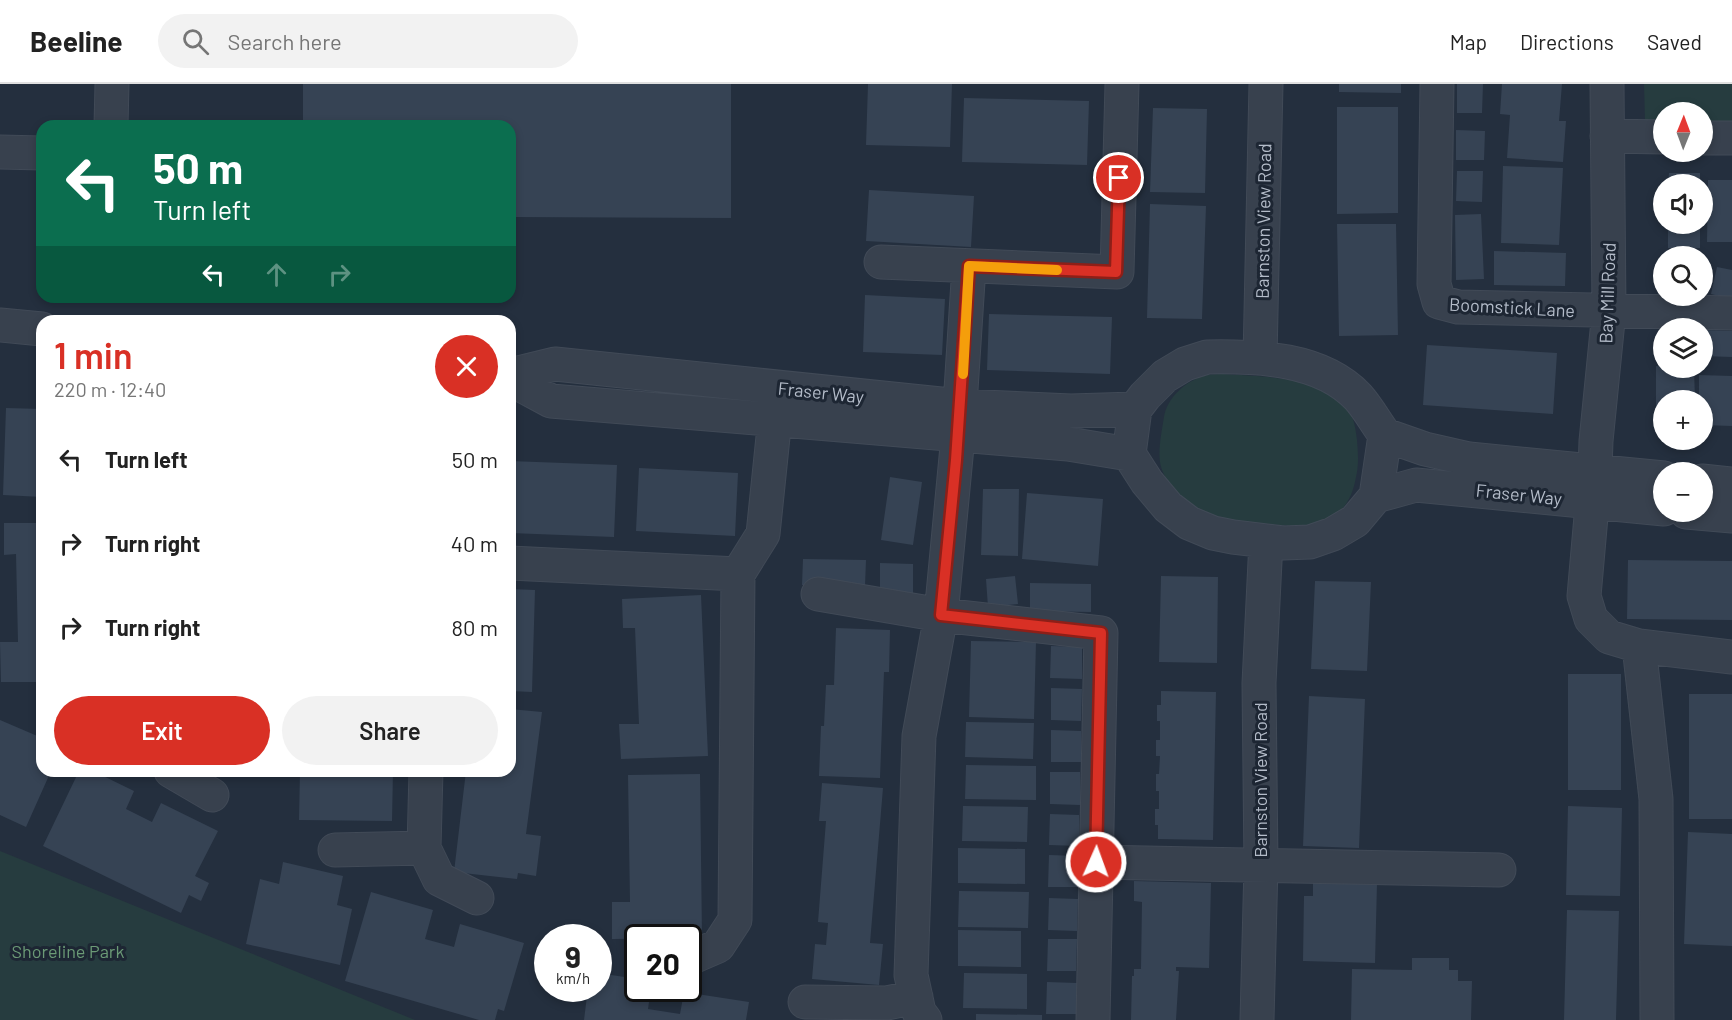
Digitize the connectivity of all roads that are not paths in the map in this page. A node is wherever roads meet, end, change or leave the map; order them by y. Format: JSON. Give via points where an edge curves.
{"nodes":[{"id":1,"x":112,"y":84,"type":"edge"},
{"id":2,"x":1122,"y":84,"type":"edge"},
{"id":3,"x":1266,"y":84,"type":"edge"},
{"id":4,"x":1437,"y":84,"type":"edge"},
{"id":5,"x":1607,"y":84,"type":"edge"},
{"id":6,"x":111,"y":120,"type":"edge"},
{"id":7,"x":1607,"y":136,"type":"junction"},
{"id":8,"x":1653,"y":137,"type":"edge"},
{"id":9,"x":1713,"y":138,"type":"edge"},
{"id":10,"x":1732,"y":138,"type":"edge"},
{"id":11,"x":0,"y":152,"type":"edge"},
{"id":12,"x":36,"y":153,"type":"edge"},
{"id":13,"x":881,"y":262,"type":"dead end"},
{"id":14,"x":969,"y":266,"type":"junction"},
{"id":15,"x":1609,"y":311,"type":"junction"},
{"id":16,"x":1732,"y":313,"type":"edge"},
{"id":17,"x":0,"y":325,"type":"edge"},
{"id":18,"x":36,"y":328,"type":"edge"},
{"id":19,"x":1260,"y":358,"type":"junction"},
{"id":20,"x":516,"y":374,"type":"edge"},
{"id":21,"x":516,"y":382,"type":"edge"},
{"id":22,"x":778,"y":388,"type":"junction"},
{"id":23,"x":1135,"y":409,"type":"junction"},
{"id":24,"x":775,"y":420,"type":"junction"},
{"id":25,"x":959,"y":421,"type":"junction"},
{"id":26,"x":1385,"y":435,"type":"junction"},
{"id":27,"x":1130,"y":454,"type":"junction"},
{"id":28,"x":1653,"y":478,"type":"edge"},
{"id":29,"x":1713,"y":482,"type":"edge"},
{"id":30,"x":1732,"y":484,"type":"edge"},
{"id":31,"x":1593,"y":486,"type":"junction"},
{"id":32,"x":1376,"y":496,"type":"junction"},
{"id":33,"x":1653,"y":505,"type":"edge"},
{"id":34,"x":1713,"y":514,"type":"edge"},
{"id":35,"x":1732,"y":516,"type":"edge"},
{"id":36,"x":1266,"y":541,"type":"junction"},
{"id":37,"x":516,"y":563,"type":"edge"},
{"id":38,"x":738,"y":574,"type":"junction"},
{"id":39,"x":818,"y":594,"type":"dead end"},
{"id":40,"x":941,"y":615,"type":"junction"},
{"id":41,"x":1639,"y":646,"type":"junction"},
{"id":42,"x":1732,"y":657,"type":"edge"},
{"id":43,"x":181,"y":777,"type":"edge"},
{"id":44,"x":426,"y":777,"type":"edge"},
{"id":45,"x":212,"y":795,"type":"dead end"},
{"id":46,"x":424,"y":848,"type":"junction"},
{"id":47,"x":335,"y":850,"type":"dead end"},
{"id":48,"x":1096,"y":862,"type":"junction"},
{"id":49,"x":1261,"y":865,"type":"junction"},
{"id":50,"x":1499,"y":870,"type":"dead end"},
{"id":51,"x":477,"y":898,"type":"dead end"},
{"id":52,"x":702,"y":953,"type":"edge"},
{"id":53,"x":805,"y":1002,"type":"dead end"},
{"id":54,"x":921,"y":1008,"type":"edge"},
{"id":55,"x":1093,"y":1020,"type":"edge"},
{"id":56,"x":1257,"y":1020,"type":"edge"},
{"id":57,"x":1657,"y":1020,"type":"edge"}],
"edges":[{"from":1,"to":6,"type":"street"},
{"from":2,"to":14,"type":"street","via":[[1116,272]]},
{"from":3,"to":19,"type":"street","name":"Barnston View Road"},
{"from":4,"to":15,"type":"street","name":"Boomstick Lane","via":[[1434,284],[1439,302],[1458,307]]},
{"from":5,"to":7,"type":"street","name":"Bay Mill Road"},
{"from":7,"to":8,"type":"street"},
{"from":7,"to":15,"type":"street","name":"Bay Mill Road"},
{"from":9,"to":10,"type":"street"},
{"from":11,"to":12,"type":"street"},
{"from":13,"to":14,"type":"street"},
{"from":14,"to":25,"type":"street"},
{"from":15,"to":16,"type":"street","name":"Boomstick Lane"},
{"from":15,"to":31,"type":"street","name":"Bay Mill Road"},
{"from":17,"to":18,"type":"street"},
{"from":19,"to":23,"type":"street","via":[[1207,357],[1185,364],[1165,376]]},
{"from":19,"to":26,"type":"street","via":[[1332,376],[1359,398]]},
{"from":20,"to":22,"type":"street","name":"Fraser Way","via":[[555,364]]},
{"from":21,"to":24,"type":"street","name":"Fraser Way","via":[[551,400]]},
{"from":22,"to":24,"type":"street"},
{"from":22,"to":25,"type":"street","name":"Fraser Way"},
{"from":23,"to":25,"type":"street","name":"Fraser Way"},
{"from":23,"to":27,"type":"street"},
{"from":24,"to":25,"type":"street","name":"Fraser Way"},
{"from":24,"to":38,"type":"street","via":[[763,534]]},
{"from":25,"to":27,"type":"street","name":"Fraser Way"},
{"from":25,"to":40,"type":"street"},
{"from":26,"to":31,"type":"street","name":"Fraser Way","via":[[1425,449]]},
{"from":26,"to":32,"type":"street"},
{"from":27,"to":36,"type":"street","via":[[1168,507],[1189,523],[1213,533]]},
{"from":28,"to":31,"type":"street","name":"Fraser Way"},
{"from":29,"to":30,"type":"street"},
{"from":31,"to":32,"type":"street","name":"Fraser Way","via":[[1416,485]]},
{"from":31,"to":33,"type":"street","name":"Fraser Way"},
{"from":31,"to":41,"type":"street","name":"Bay Mill Road","via":[[1584,596],[1591,619],[1609,637]]},
{"from":32,"to":36,"type":"street","via":[[1355,521],[1333,534],[1310,542]]},
{"from":34,"to":35,"type":"street"},
{"from":36,"to":49,"type":"street","name":"Barnston View Road","via":[[1259,683]]},
{"from":37,"to":38,"type":"street"},
{"from":38,"to":52,"type":"street","via":[[735,920],[718,946]]},
{"from":39,"to":40,"type":"street"},
{"from":40,"to":48,"type":"street","via":[[1101,633]]},
{"from":40,"to":54,"type":"street","via":[[919,736],[911,975]]},
{"from":41,"to":42,"type":"street","name":"Bay Mill Road"},
{"from":41,"to":57,"type":"street","via":[[1656,800]]},
{"from":43,"to":45,"type":"street"},
{"from":44,"to":46,"type":"street"},
{"from":46,"to":47,"type":"street"},
{"from":46,"to":51,"type":"street","via":[[439,879]]},
{"from":48,"to":49,"type":"street"},
{"from":48,"to":55,"type":"street"},
{"from":49,"to":50,"type":"street"},
{"from":49,"to":56,"type":"street","name":"Barnston View Road"},
{"from":53,"to":54,"type":"street","via":[[887,1003]]}]}
